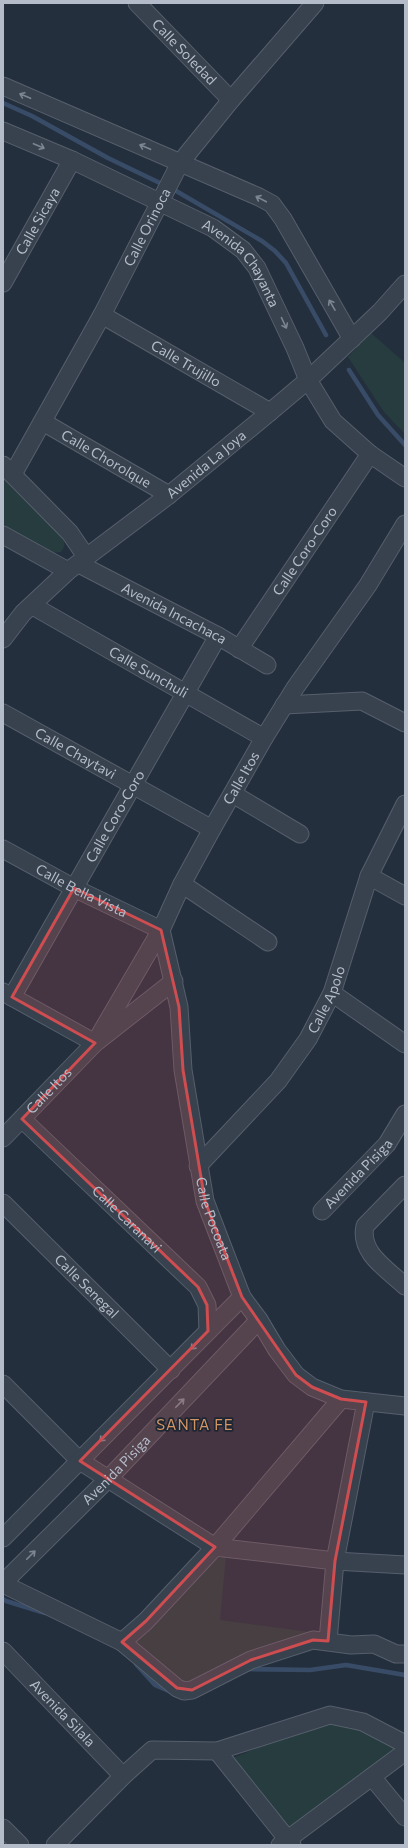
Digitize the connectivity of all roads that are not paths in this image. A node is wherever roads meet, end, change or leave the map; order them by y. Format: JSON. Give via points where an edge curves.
{"nodes":[{"id":1,"x":137,"y":3,"type":"edge"},
{"id":2,"x":315,"y":3,"type":"edge"},
{"id":3,"x":3,"y":86,"type":"edge"},
{"id":4,"x":231,"y":100,"type":"junction"},
{"id":5,"x":3,"y":130,"type":"edge"},
{"id":6,"x":72,"y":160,"type":"junction"},
{"id":7,"x":180,"y":163,"type":"junction"},
{"id":8,"x":161,"y":202,"type":"junction"},
{"id":9,"x":3,"y":283,"type":"edge"},
{"id":10,"x":405,"y":284,"type":"edge"},
{"id":11,"x":102,"y":315,"type":"junction"},
{"id":12,"x":352,"y":339,"type":"junction"},
{"id":13,"x":308,"y":380,"type":"junction"},
{"id":14,"x":270,"y":412,"type":"junction"},
{"id":15,"x":43,"y":422,"type":"junction"},
{"id":16,"x":370,"y":454,"type":"junction"},
{"id":17,"x":8,"y":469,"type":"edge"},
{"id":18,"x":405,"y":478,"type":"edge"},
{"id":19,"x":169,"y":495,"type":"junction"},
{"id":20,"x":405,"y":524,"type":"edge"},
{"id":21,"x":3,"y":535,"type":"edge"},
{"id":22,"x":78,"y":564,"type":"junction"},
{"id":23,"x":33,"y":606,"type":"junction"},
{"id":24,"x":218,"y":636,"type":"junction"},
{"id":25,"x":3,"y":639,"type":"edge"},
{"id":26,"x":239,"y":649,"type":"junction"},
{"id":27,"x":267,"y":666,"type":"dead end"},
{"id":28,"x":187,"y":692,"type":"junction"},
{"id":29,"x":284,"y":705,"type":"junction"},
{"id":30,"x":3,"y":713,"type":"edge"},
{"id":31,"x":405,"y":723,"type":"edge"},
{"id":32,"x":264,"y":738,"type":"junction"},
{"id":33,"x":133,"y":784,"type":"junction"},
{"id":34,"x":233,"y":794,"type":"junction"},
{"id":35,"x":405,"y":804,"type":"edge"},
{"id":36,"x":212,"y":829,"type":"junction"},
{"id":37,"x":300,"y":834,"type":"dead end"},
{"id":38,"x":3,"y":849,"type":"edge"},
{"id":39,"x":369,"y":876,"type":"junction"},
{"id":40,"x":182,"y":884,"type":"junction"},
{"id":41,"x":74,"y":888,"type":"junction"},
{"id":42,"x":405,"y":896,"type":"edge"},
{"id":43,"x":161,"y":930,"type":"junction"},
{"id":44,"x":268,"y":942,"type":"dead end"},
{"id":45,"x":174,"y":981,"type":"junction"},
{"id":46,"x":332,"y":993,"type":"junction"},
{"id":47,"x":8,"y":995,"type":"edge"},
{"id":48,"x":95,"y":1043,"type":"junction"},
{"id":49,"x":405,"y":1044,"type":"edge"},
{"id":50,"x":405,"y":1114,"type":"edge"},
{"id":51,"x":22,"y":1119,"type":"junction"},
{"id":52,"x":3,"y":1138,"type":"edge"},
{"id":53,"x":198,"y":1166,"type":"junction"},
{"id":54,"x":405,"y":1185,"type":"edge"},
{"id":55,"x":3,"y":1203,"type":"edge"},
{"id":56,"x":322,"y":1211,"type":"dead end"},
{"id":57,"x":405,"y":1286,"type":"edge"},
{"id":58,"x":242,"y":1297,"type":"junction"},
{"id":59,"x":259,"y":1320,"type":"junction"},
{"id":60,"x":208,"y":1331,"type":"junction"},
{"id":61,"x":171,"y":1370,"type":"junction"},
{"id":62,"x":3,"y":1384,"type":"edge"},
{"id":63,"x":341,"y":1399,"type":"junction"},
{"id":64,"x":366,"y":1402,"type":"junction"},
{"id":65,"x":405,"y":1406,"type":"edge"},
{"id":66,"x":80,"y":1460,"type":"junction"},
{"id":67,"x":109,"y":1478,"type":"junction"},
{"id":68,"x":3,"y":1538,"type":"edge"},
{"id":69,"x":215,"y":1547,"type":"junction"},
{"id":70,"x":335,"y":1561,"type":"junction"},
{"id":71,"x":405,"y":1565,"type":"edge"},
{"id":72,"x":3,"y":1584,"type":"edge"},
{"id":73,"x":328,"y":1641,"type":"junction"},
{"id":74,"x":122,"y":1642,"type":"junction"},
{"id":75,"x":3,"y":1650,"type":"edge"},
{"id":76,"x":405,"y":1654,"type":"edge"},
{"id":77,"x":405,"y":1744,"type":"edge"},
{"id":78,"x":217,"y":1751,"type":"junction"},
{"id":79,"x":405,"y":1752,"type":"edge"},
{"id":80,"x":123,"y":1776,"type":"junction"},
{"id":81,"x":372,"y":1777,"type":"junction"},
{"id":82,"x":405,"y":1817,"type":"edge"},
{"id":83,"x":3,"y":1828,"type":"edge"},
{"id":84,"x":287,"y":1843,"type":"edge"},
{"id":85,"x":20,"y":1845,"type":"edge"},
{"id":86,"x":55,"y":1845,"type":"edge"}],
"edges":[{"from":1,"to":4,"type":"street","name":"Calle Soledad"},
{"from":2,"to":4,"type":"street","name":"Calle Orinoca"},
{"from":7,"to":3,"type":"street","one_way":true},
{"from":4,"to":7,"type":"street","name":"Calle Orinoca"},
{"from":5,"to":6,"type":"street","name":"Avenida Chayanta","one_way":true},
{"from":6,"to":8,"type":"street","name":"Avenida Chayanta"},
{"from":6,"to":9,"type":"street","name":"Calle Sicaya"},
{"from":7,"to":8,"type":"street","name":"Calle Orinoca"},
{"from":12,"to":7,"type":"street","one_way":true,"via":[[272,204]]},
{"from":8,"to":11,"type":"street","name":"Calle Orinoca"},
{"from":8,"to":13,"type":"street","name":"Avenida Chayanta","one_way":true,"via":[[213,228],[243,250],[258,268],[296,348]]},
{"from":10,"to":12,"type":"street","name":"Avenida La Joya"},
{"from":11,"to":14,"type":"street","name":"Calle Trujillo"},
{"from":11,"to":15,"type":"street","name":"Calle Orinoca"},
{"from":12,"to":13,"type":"street","name":"Avenida La Joya"},
{"from":13,"to":14,"type":"street","name":"Avenida La Joya"},
{"from":13,"to":16,"type":"street","name":"Avenida Chayanta","via":[[333,421]]},
{"from":14,"to":19,"type":"street","name":"Avenida La Joya"},
{"from":15,"to":17,"type":"street","name":"Calle Orinoca"},
{"from":15,"to":19,"type":"street","name":"Calle Chorolque"},
{"from":16,"to":18,"type":"street","name":"Avenida Chayanta"},
{"from":16,"to":26,"type":"street","name":"Calle Coro-Coro"},
{"from":17,"to":22,"type":"street","name":"Avenida Incachaca","via":[[70,533]]},
{"from":19,"to":22,"type":"street","name":"Avenida La Joya"},
{"from":20,"to":29,"type":"street","name":"Calle Itos","via":[[368,585]]},
{"from":21,"to":22,"type":"street"},
{"from":22,"to":23,"type":"street","name":"Avenida La Joya"},
{"from":22,"to":24,"type":"street","name":"Avenida Incachaca"},
{"from":23,"to":25,"type":"street","name":"Avenida La Joya","via":[[23,613]]},
{"from":23,"to":28,"type":"street","name":"Calle Sunchuli"},
{"from":24,"to":26,"type":"street","name":"Avenida Incachaca"},
{"from":24,"to":28,"type":"street","name":"Calle Coro-Coro"},
{"from":26,"to":27,"type":"street","name":"Avenida Incachaca"},
{"from":28,"to":32,"type":"street","name":"Calle Sunchuli"},
{"from":28,"to":33,"type":"street","name":"Calle Coro-Coro"},
{"from":29,"to":31,"type":"street","via":[[362,701]]},
{"from":29,"to":32,"type":"street","name":"Calle Itos"},
{"from":30,"to":33,"type":"street","name":"Calle Chaytavi"},
{"from":32,"to":34,"type":"street","name":"Calle Itos"},
{"from":33,"to":36,"type":"street","name":"Calle Chaytavi"},
{"from":33,"to":41,"type":"street","name":"Calle Coro-Coro"},
{"from":34,"to":36,"type":"street","name":"Calle Itos"},
{"from":34,"to":37,"type":"street"},
{"from":35,"to":39,"type":"street","name":"Calle Apolo"},
{"from":36,"to":40,"type":"street","name":"Calle Itos"},
{"from":38,"to":41,"type":"street","name":"Calle Bella Vista"},
{"from":39,"to":42,"type":"street"},
{"from":39,"to":46,"type":"street","name":"Calle Apolo"},
{"from":40,"to":43,"type":"street","name":"Calle Itos"},
{"from":40,"to":44,"type":"street"},
{"from":41,"to":43,"type":"street","name":"Calle Bella Vista"},
{"from":41,"to":47,"type":"street","name":"Calle Coro-Coro"},
{"from":43,"to":45,"type":"street","name":"Calle Pocoata"},
{"from":43,"to":48,"type":"street","name":"Calle Itos"},
{"from":45,"to":48,"type":"street","name":"Calle Itos"},
{"from":45,"to":53,"type":"street","name":"Calle Pocoata","via":[[179,1007],[183,1070]]},
{"from":46,"to":49,"type":"street"},
{"from":46,"to":53,"type":"street","name":"Calle Apolo","via":[[308,1039],[278,1081]]},
{"from":47,"to":48,"type":"street"},
{"from":48,"to":51,"type":"street","name":"Calle Itos"},
{"from":50,"to":56,"type":"street","name":"Avenida Pisiga","via":[[387,1144]]},
{"from":51,"to":52,"type":"street","name":"Calle Itos"},
{"from":51,"to":60,"type":"street","name":"Calle Caranavi","via":[[198,1287],[207,1305]]},
{"from":53,"to":58,"type":"street","name":"Calle Pocoata","via":[[205,1201]]},
{"from":54,"to":57,"type":"street","via":[[365,1226],[363,1235],[365,1245],[372,1255]]},
{"from":55,"to":61,"type":"street","name":"Calle Senegal"},
{"from":58,"to":59,"type":"street","name":"Calle Pocoata"},
{"from":58,"to":60,"type":"street"},
{"from":59,"to":63,"type":"street","name":"Calle Pocoata","via":[[276,1350],[296,1374],[312,1387]]},
{"from":67,"to":59,"type":"street","name":"Avenida Pisiga","one_way":true},
{"from":60,"to":61,"type":"street","one_way":true},
{"from":61,"to":66,"type":"street","one_way":true},
{"from":62,"to":66,"type":"street"},
{"from":63,"to":64,"type":"street","name":"Calle Pocoata"},
{"from":63,"to":69,"type":"street"},
{"from":64,"to":65,"type":"street","name":"Calle Pocoata"},
{"from":64,"to":70,"type":"street"},
{"from":66,"to":67,"type":"street"},
{"from":66,"to":68,"type":"street"},
{"from":67,"to":69,"type":"street"},
{"from":72,"to":67,"type":"street","name":"Avenida Pisiga","one_way":true},
{"from":69,"to":70,"type":"street"},
{"from":69,"to":74,"type":"street","via":[[146,1621]]},
{"from":70,"to":71,"type":"street"},
{"from":70,"to":73,"type":"street"},
{"from":72,"to":74,"type":"street"},
{"from":73,"to":74,"type":"street","via":[[313,1640],[251,1660],[192,1690],[184,1691]]},
{"from":73,"to":76,"type":"street","via":[[351,1645],[374,1644],[396,1654]]},
{"from":75,"to":80,"type":"street","name":"Avenida Silala"},
{"from":77,"to":78,"type":"street","via":[[363,1722],[330,1715]]},
{"from":78,"to":80,"type":"street","via":[[152,1750]]},
{"from":78,"to":84,"type":"street"},
{"from":79,"to":81,"type":"street"},
{"from":80,"to":86,"type":"street"},
{"from":81,"to":82,"type":"street"},
{"from":81,"to":84,"type":"street"},
{"from":83,"to":85,"type":"street"}]}
